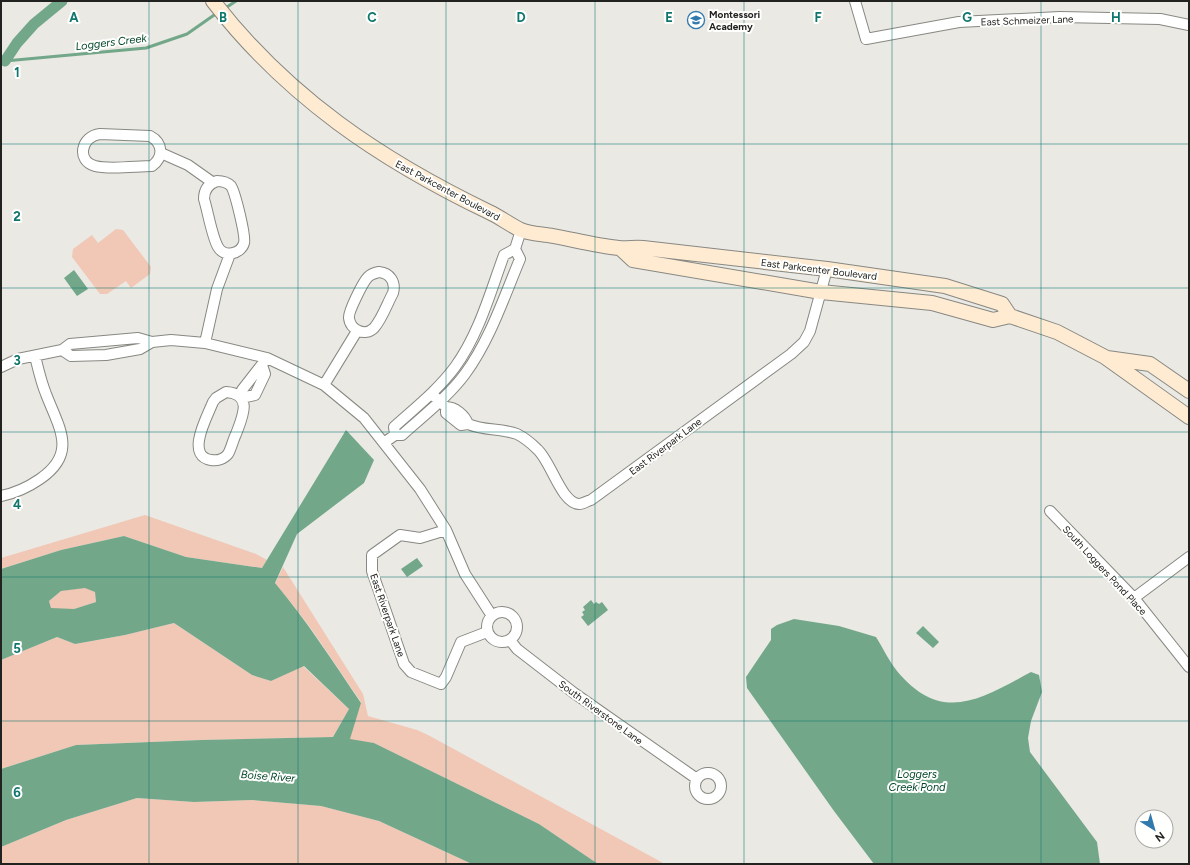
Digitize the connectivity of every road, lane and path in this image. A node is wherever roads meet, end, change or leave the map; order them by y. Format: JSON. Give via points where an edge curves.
{"nodes":[{"id":1,"x":854,"y":1,"type":"edge"},
{"id":2,"x":215,"y":3,"type":"edge"},
{"id":3,"x":1189,"y":25,"type":"edge"},
{"id":4,"x":161,"y":153,"type":"junction"},
{"id":5,"x":212,"y":182,"type":"junction"},
{"id":6,"x":521,"y":230,"type":"junction"},
{"id":7,"x":620,"y":248,"type":"junction"},
{"id":8,"x":515,"y":249,"type":"junction"},
{"id":9,"x":230,"y":254,"type":"junction"},
{"id":10,"x":827,"y":269,"type":"junction"},
{"id":11,"x":821,"y":292,"type":"junction"},
{"id":12,"x":1010,"y":316,"type":"junction"},
{"id":13,"x":357,"y":331,"type":"junction"},
{"id":14,"x":152,"y":342,"type":"junction"},
{"id":15,"x":205,"y":343,"type":"junction"},
{"id":16,"x":62,"y":350,"type":"junction"},
{"id":17,"x":35,"y":356,"type":"junction"},
{"id":18,"x":1105,"y":357,"type":"junction"},
{"id":19,"x":265,"y":362,"type":"junction"},
{"id":20,"x":1,"y":367,"type":"edge"},
{"id":21,"x":324,"y":385,"type":"junction"},
{"id":22,"x":1189,"y":391,"type":"edge"},
{"id":23,"x":431,"y":393,"type":"junction"},
{"id":24,"x":241,"y":398,"type":"junction"},
{"id":25,"x":443,"y":404,"type":"junction"},
{"id":26,"x":1189,"y":417,"type":"edge"},
{"id":27,"x":395,"y":435,"type":"junction"},
{"id":28,"x":384,"y":442,"type":"junction"},
{"id":29,"x":1,"y":496,"type":"edge"},
{"id":30,"x":1050,"y":511,"type":"dead end"},
{"id":31,"x":446,"y":530,"type":"junction"},
{"id":32,"x":1189,"y":557,"type":"edge"},
{"id":33,"x":1134,"y":598,"type":"junction"},
{"id":34,"x":492,"y":616,"type":"junction"},
{"id":35,"x":487,"y":632,"type":"junction"},
{"id":36,"x":510,"y":640,"type":"junction"},
{"id":37,"x":1189,"y":667,"type":"edge"},
{"id":38,"x":697,"y":779,"type":"dead end"}],
"edges":[{"from":1,"to":3,"type":"street","name":"East Schmeizer Lane","via":[[866,39],[959,22],[1060,17],[1160,19]]},
{"from":2,"to":6,"type":"main road","name":"East Parkcenter Boulevard","via":[[232,26],[294,89],[332,120],[439,188]]},
{"from":4,"to":4,"type":"street","via":[[158,143],[150,136],[100,134],[90,137],[83,152],[91,165],[102,167],[152,166],[157,163]]},
{"from":4,"to":5,"type":"street","via":[[188,165]]},
{"from":5,"to":9,"type":"street","via":[[205,190],[204,199],[217,247]]},
{"from":5,"to":9,"type":"street","via":[[222,181],[231,186],[245,238],[242,248]]},
{"from":6,"to":7,"type":"main road","name":"East Parkcenter Boulevard"},
{"from":6,"to":8,"type":"street"},
{"from":7,"to":10,"type":"main road","name":"East Parkcenter Boulevard","via":[[636,247]]},
{"from":7,"to":11,"type":"main road","name":"East Parkcenter Boulevard","via":[[633,260]]},
{"from":8,"to":23,"type":"street","via":[[504,255],[478,328],[455,366]]},
{"from":8,"to":25,"type":"street","via":[[520,259],[487,337]]},
{"from":9,"to":15,"type":"street","via":[[217,289]]},
{"from":10,"to":11,"type":"street","name":"East Riverpark Lane"},
{"from":10,"to":12,"type":"main road","name":"East Parkcenter Boulevard","via":[[945,286],[1002,304]]},
{"from":11,"to":12,"type":"main road","name":"East Parkcenter Boulevard","via":[[932,303],[993,320]]},
{"from":11,"to":25,"type":"street","name":"East Riverpark Lane","via":[[810,332],[791,354],[628,474],[583,503],[573,502],[565,495],[548,461],[518,435],[468,424],[461,425],[446,413]]},
{"from":12,"to":18,"type":"main road","name":"East Parkcenter Boulevard","via":[[1057,332]]},
{"from":13,"to":13,"type":"street","via":[[350,324],[349,314],[366,279],[379,272],[388,275],[394,283],[394,288],[375,328],[366,332]]},
{"from":13,"to":21,"type":"street"},
{"from":14,"to":15,"type":"street","via":[[171,340]]},
{"from":14,"to":16,"type":"street","via":[[138,338],[70,344]]},
{"from":14,"to":16,"type":"street","via":[[140,349],[106,355],[71,356]]},
{"from":15,"to":19,"type":"street"},
{"from":16,"to":17,"type":"street"},
{"from":17,"to":20,"type":"street","via":[[18,359]]},
{"from":17,"to":29,"type":"street","via":[[45,392],[63,434],[63,450],[58,462],[48,474],[16,494]]},
{"from":18,"to":22,"type":"main road","name":"East Parkcenter Boulevard","via":[[1150,364]]},
{"from":18,"to":26,"type":"main road","name":"East Parkcenter Boulevard"},
{"from":19,"to":21,"type":"street"},
{"from":19,"to":24,"type":"street","via":[[242,390]]},
{"from":21,"to":28,"type":"street","via":[[364,418]]},
{"from":23,"to":25,"type":"street","name":"East Riverpark Lane"},
{"from":23,"to":27,"type":"street","via":[[394,427]]},
{"from":24,"to":24,"type":"street","via":[[244,403],[244,414],[228,454],[219,460],[208,460],[200,453],[198,443],[212,402],[226,392]]},
{"from":25,"to":27,"type":"street","via":[[402,435]]},
{"from":27,"to":28,"type":"street"},
{"from":28,"to":31,"type":"street","via":[[420,489]]},
{"from":30,"to":33,"type":"street","name":"South Loggers Pond Place"},
{"from":31,"to":34,"type":"street","via":[[465,574]]},
{"from":31,"to":35,"type":"street","name":"East Riverpark Lane","via":[[420,538],[400,535],[372,555],[372,572],[404,664],[410,672],[441,684],[461,642]]},
{"from":32,"to":33,"type":"street"},
{"from":33,"to":37,"type":"street","name":"South Loggers Pond Place"},
{"from":34,"to":35,"type":"street","via":[[487,622]]},
{"from":34,"to":36,"type":"street","via":[[503,612],[515,619],[517,630]]},
{"from":35,"to":36,"type":"street","via":[[498,642]]},
{"from":36,"to":38,"type":"street","name":"South Riverstone Lane","via":[[517,649],[574,693]]}]}
